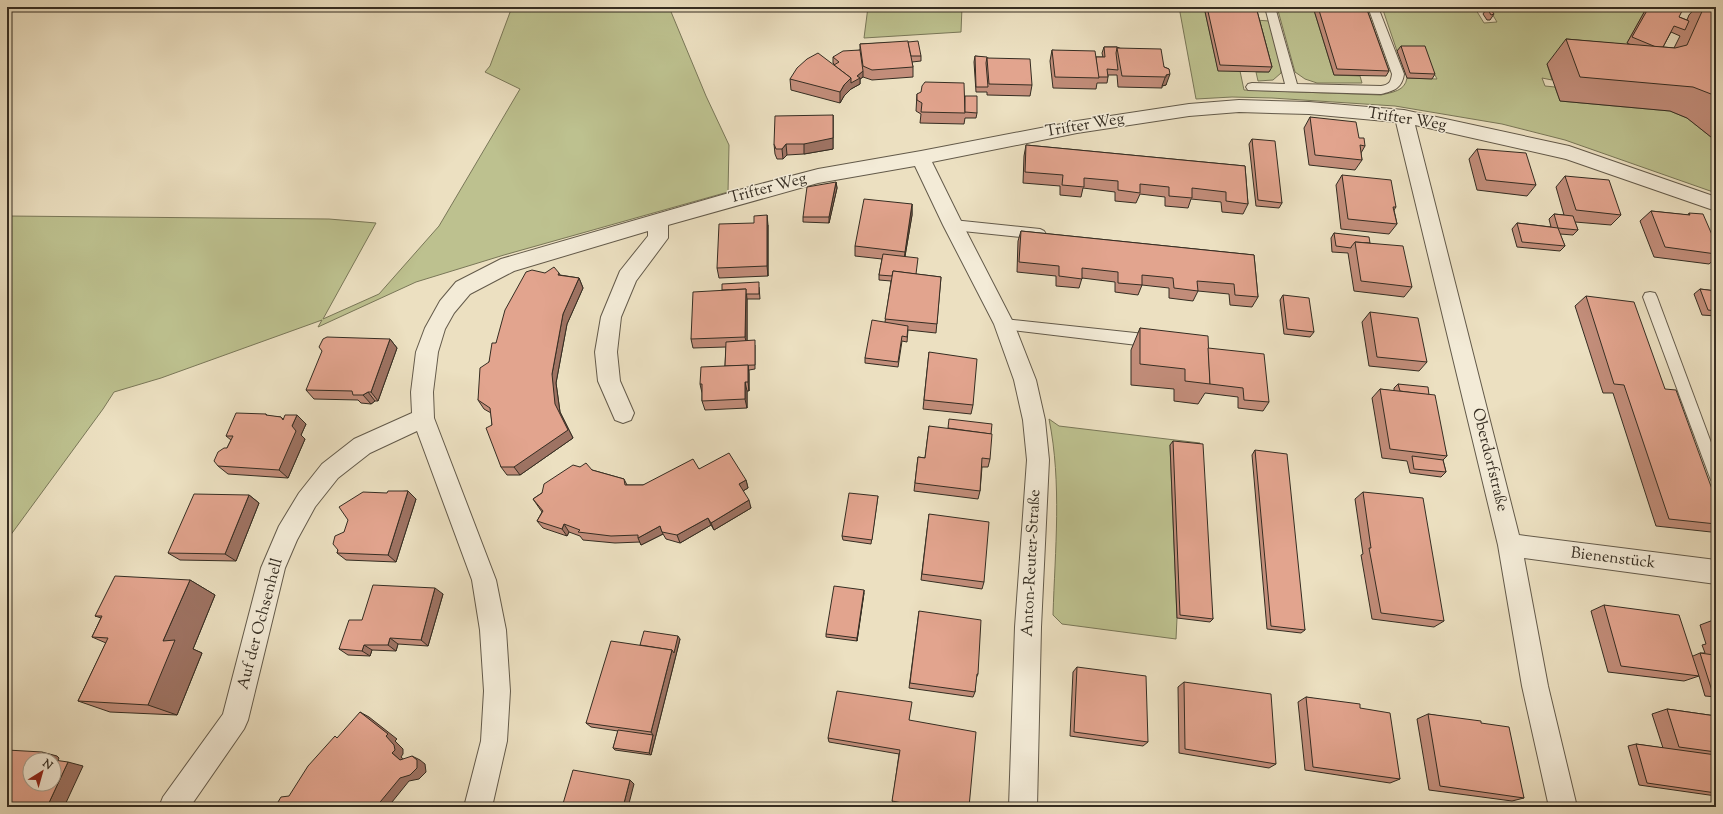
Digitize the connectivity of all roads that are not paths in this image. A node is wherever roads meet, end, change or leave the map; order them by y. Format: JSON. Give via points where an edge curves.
{"nodes":[{"id":1,"x":1270,"y":7,"type":"edge"},
{"id":2,"x":1373,"y":7,"type":"edge"},
{"id":3,"x":1252,"y":87,"type":"dead end"},
{"id":4,"x":1292,"y":88,"type":"junction"},
{"id":5,"x":1404,"y":116,"type":"junction"},
{"id":6,"x":921,"y":158,"type":"junction"},
{"id":7,"x":1716,"y":204,"type":"edge"},
{"id":8,"x":658,"y":221,"type":"junction"},
{"id":9,"x":953,"y":225,"type":"junction"},
{"id":10,"x":1055,"y":236,"type":"edge"},
{"id":11,"x":1650,"y":297,"type":"dead end"},
{"id":12,"x":1004,"y":324,"type":"junction"},
{"id":13,"x":1168,"y":342,"type":"edge"},
{"id":14,"x":623,"y":413,"type":"dead end"},
{"id":15,"x":423,"y":418,"type":"junction"},
{"id":16,"x":1716,"y":475,"type":"edge"},
{"id":17,"x":1510,"y":545,"type":"junction"},
{"id":18,"x":1716,"y":572,"type":"edge"},
{"id":19,"x":173,"y":807,"type":"edge"},
{"id":20,"x":478,"y":807,"type":"edge"},
{"id":21,"x":1023,"y":807,"type":"edge"},
{"id":22,"x":1563,"y":807,"type":"edge"}],
"edges":[{"from":1,"to":4,"type":"lane"},
{"from":2,"to":4,"type":"lane","via":[[1398,74],[1397,82],[1391,88],[1381,90]]},
{"from":3,"to":4,"type":"lane"},
{"from":5,"to":6,"type":"street","name":"Trifter Weg","via":[[1246,106],[1189,110],[1077,126]]},
{"from":5,"to":7,"type":"street","name":"Trifter Weg","via":[[1569,153]]},
{"from":5,"to":17,"type":"street","name":"Oberdorfstraße"},
{"from":6,"to":8,"type":"street","name":"Trifter Weg","via":[[818,176]]},
{"from":6,"to":9,"type":"street","name":"Anton-Reuter-Straße"},
{"from":8,"to":14,"type":"street","via":[[658,238],[627,277],[611,317],[606,352],[609,381]]},
{"from":8,"to":15,"type":"street","name":"Trifter Weg","via":[[508,265],[462,288],[447,307],[431,340],[422,392]]},
{"from":9,"to":10,"type":"lane"},
{"from":9,"to":12,"type":"street","name":"Anton-Reuter-Straße"},
{"from":11,"to":16,"type":"lane"},
{"from":12,"to":13,"type":"lane"},
{"from":12,"to":21,"type":"street","name":"Anton-Reuter-Straße","via":[[1025,380],[1034,420],[1038,460],[1028,627]]},
{"from":15,"to":19,"type":"street","name":"Auf der Ochsenhell","via":[[362,446],[330,471],[307,500],[287,534],[273,568],[235,720]]},
{"from":15,"to":20,"type":"street","via":[[484,580],[493,630],[497,692],[494,741]]},
{"from":17,"to":18,"type":"street","name":"Bienenstück"},
{"from":17,"to":22,"type":"street","name":"Oberdorfstraße","via":[[1535,686]]}]}
